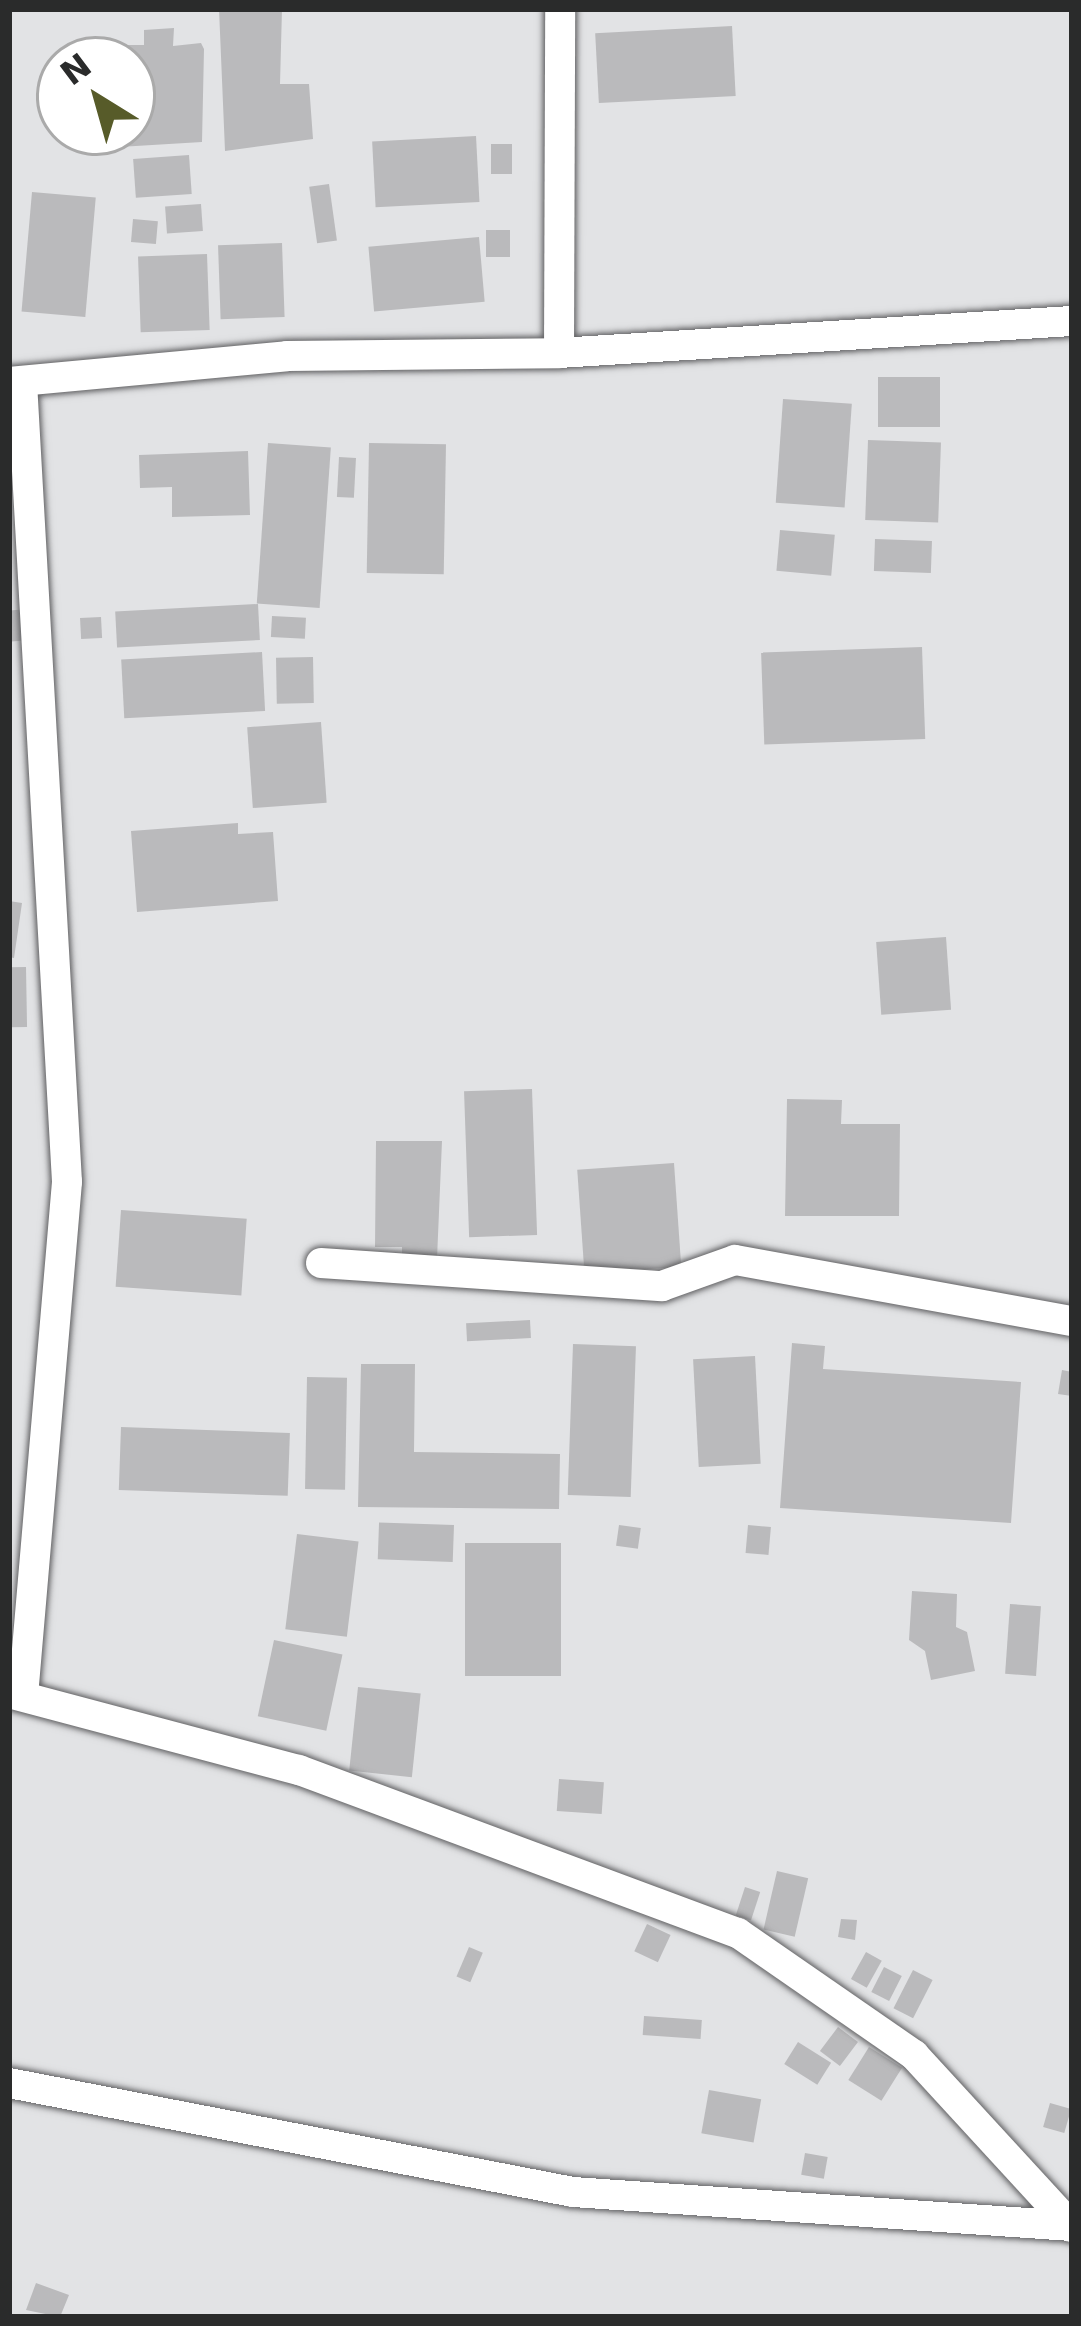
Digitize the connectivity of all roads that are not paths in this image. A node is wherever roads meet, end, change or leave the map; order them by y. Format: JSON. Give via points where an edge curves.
{"nodes":[{"id":1,"x":560,"y":9,"type":"edge"},
{"id":2,"x":1072,"y":321,"type":"edge"},
{"id":3,"x":559,"y":353,"type":"junction"},
{"id":4,"x":15,"y":382,"type":"edge"},
{"id":5,"x":321,"y":1262,"type":"dead end"},
{"id":6,"x":1072,"y":1321,"type":"edge"},
{"id":7,"x":16,"y":1694,"type":"edge"},
{"id":8,"x":9,"y":2083,"type":"edge"},
{"id":9,"x":1071,"y":2226,"type":"edge"}],
"edges":[{"from":1,"to":3,"type":"street"},
{"from":2,"to":3,"type":"street"},
{"from":3,"to":4,"type":"street","via":[[287,356]]},
{"from":4,"to":7,"type":"street","via":[[68,1182]]},
{"from":5,"to":6,"type":"street","via":[[662,1286],[735,1260]]},
{"from":7,"to":9,"type":"street","via":[[299,1769],[738,1933],[914,2055]]},
{"from":8,"to":9,"type":"street","via":[[573,2192]]}]}
